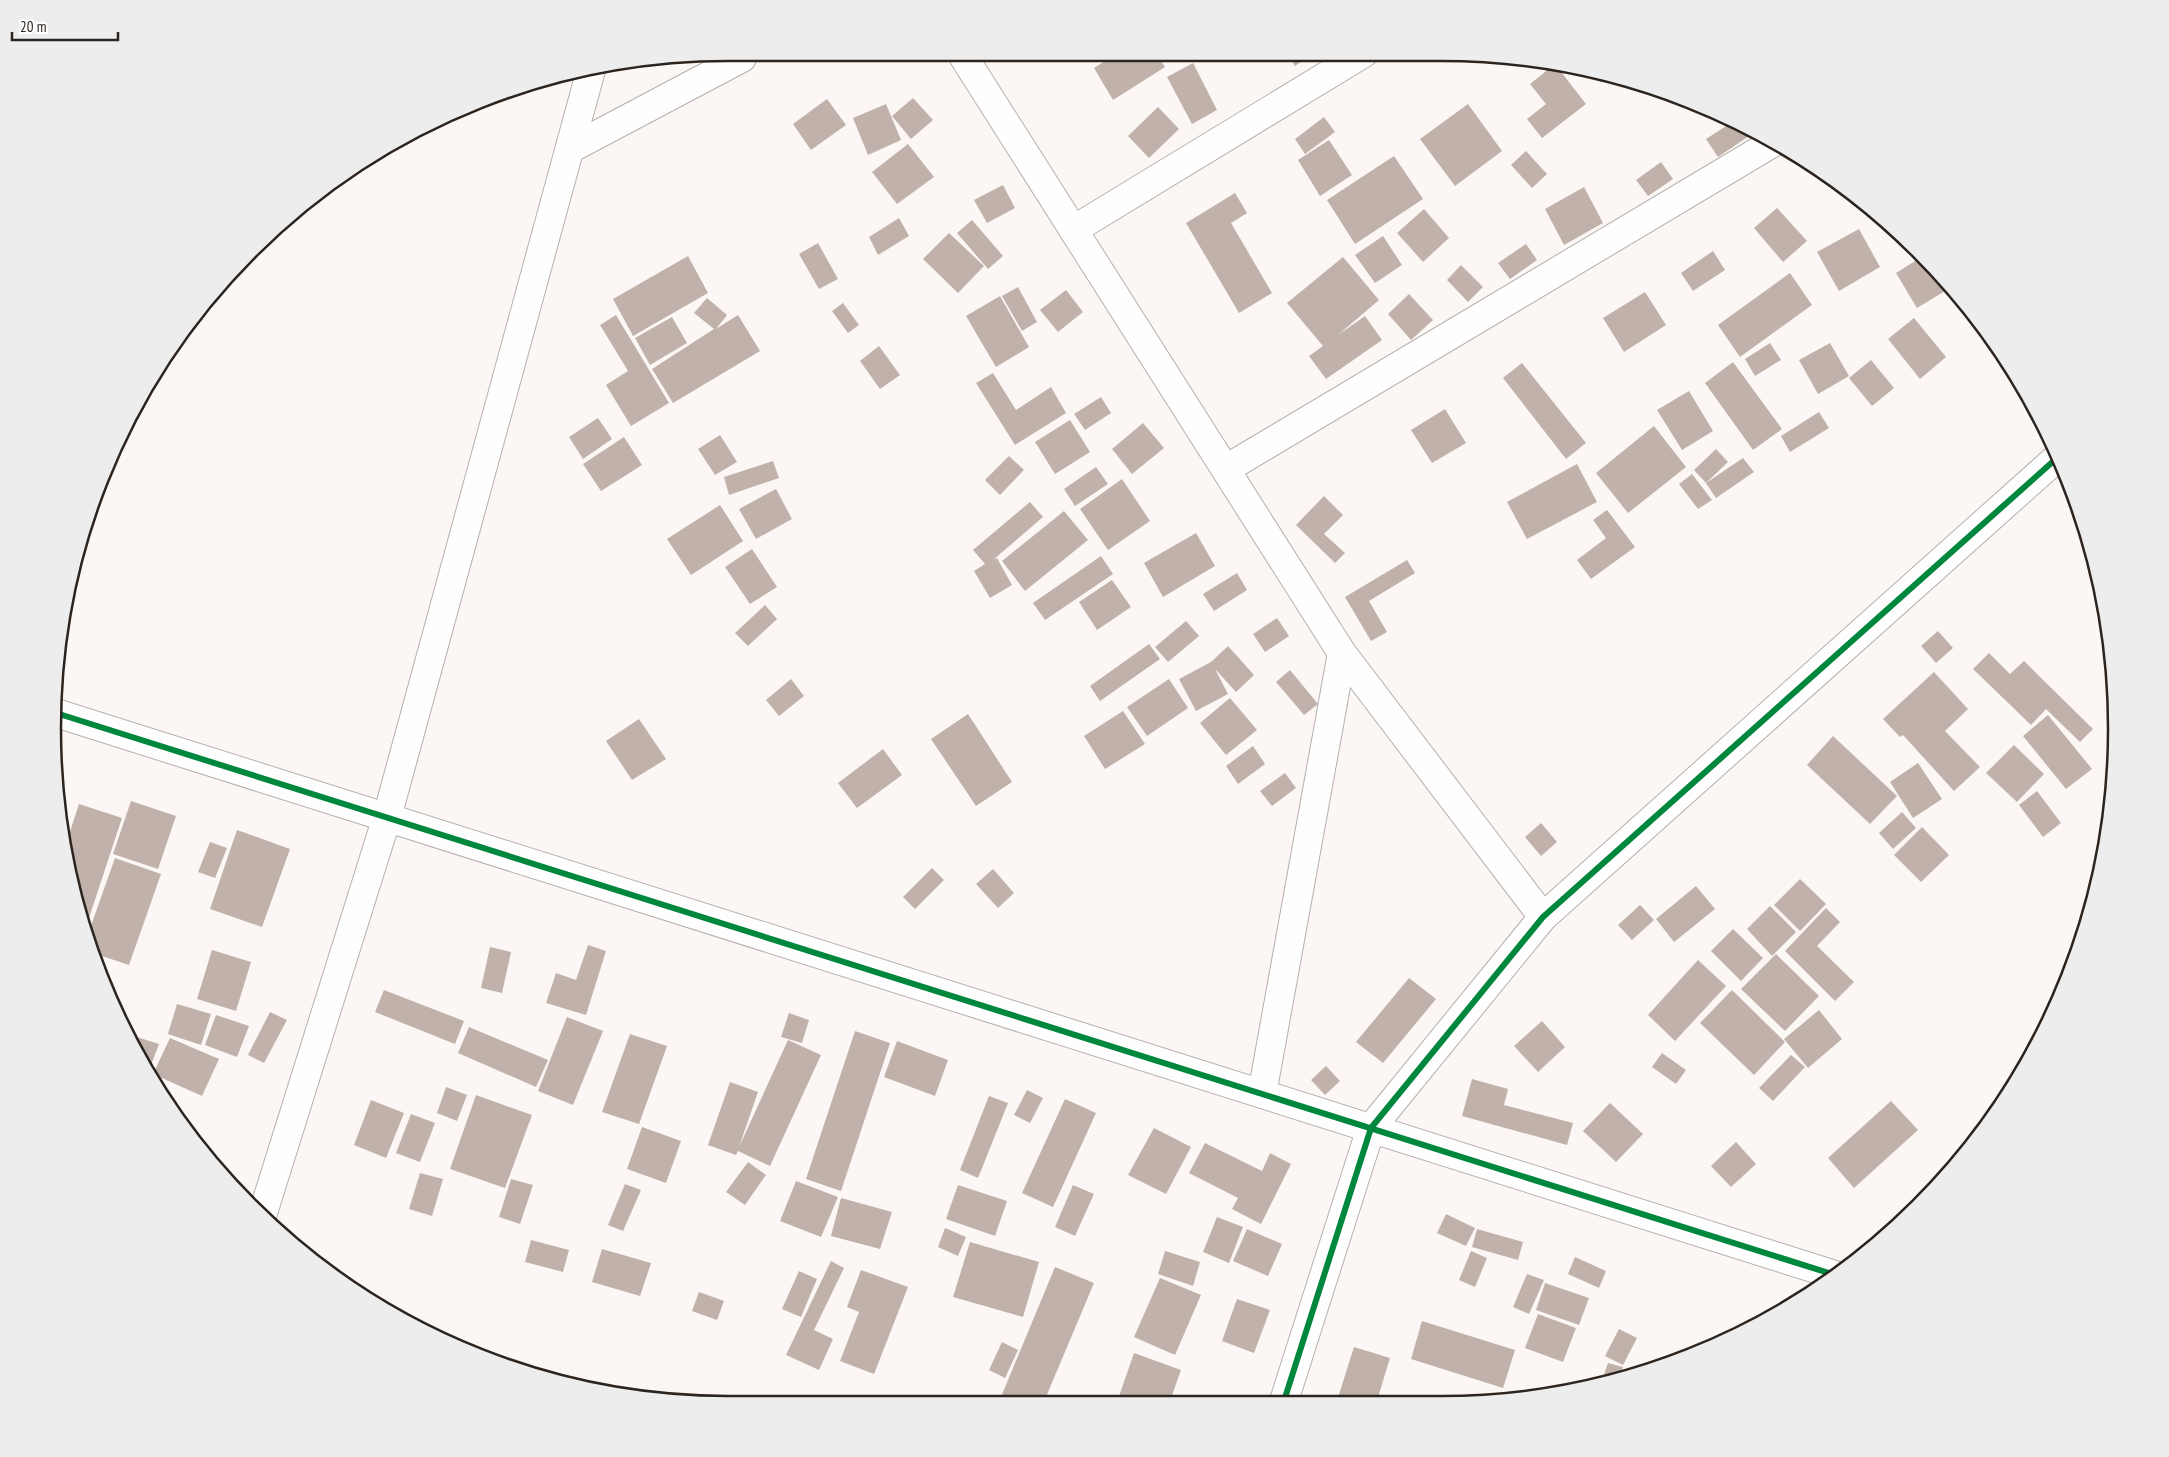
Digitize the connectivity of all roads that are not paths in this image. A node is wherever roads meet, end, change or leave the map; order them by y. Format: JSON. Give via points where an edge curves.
{"nodes":[{"id":1,"x":736,"y":61,"type":"edge"},
{"id":2,"x":966,"y":61,"type":"edge"},
{"id":3,"x":1351,"y":61,"type":"edge"},
{"id":4,"x":589,"y":76,"type":"edge"},
{"id":5,"x":1766,"y":147,"type":"edge"},
{"id":6,"x":570,"y":149,"type":"junction"},
{"id":7,"x":1073,"y":230,"type":"junction"},
{"id":8,"x":2052,"y":462,"type":"edge"},
{"id":9,"x":1226,"y":469,"type":"junction"},
{"id":10,"x":1342,"y":653,"type":"junction"},
{"id":11,"x":62,"y":715,"type":"edge"},
{"id":12,"x":387,"y":817,"type":"junction"},
{"id":13,"x":1543,"y":917,"type":"junction"},
{"id":14,"x":1262,"y":1094,"type":"junction"},
{"id":15,"x":1371,"y":1128,"type":"junction"},
{"id":16,"x":265,"y":1207,"type":"edge"},
{"id":17,"x":1827,"y":1272,"type":"edge"},
{"id":18,"x":1286,"y":1396,"type":"edge"}],
"edges":[{"from":1,"to":6,"type":"street"},
{"from":2,"to":7,"type":"street"},
{"from":3,"to":7,"type":"street"},
{"from":4,"to":6,"type":"street"},
{"from":5,"to":9,"type":"street"},
{"from":6,"to":12,"type":"street"},
{"from":7,"to":9,"type":"street"},
{"from":8,"to":13,"type":"street"},
{"from":9,"to":10,"type":"street"},
{"from":10,"to":13,"type":"street"},
{"from":10,"to":14,"type":"street"},
{"from":11,"to":12,"type":"street"},
{"from":12,"to":14,"type":"street"},
{"from":12,"to":16,"type":"street"},
{"from":13,"to":15,"type":"street"},
{"from":14,"to":15,"type":"street"},
{"from":15,"to":17,"type":"street"},
{"from":15,"to":18,"type":"street"}]}
